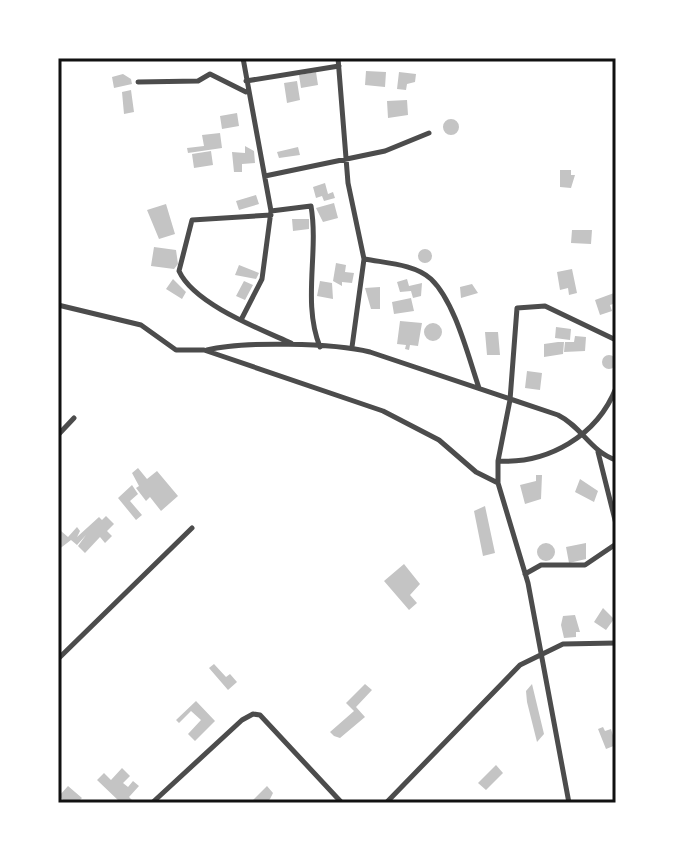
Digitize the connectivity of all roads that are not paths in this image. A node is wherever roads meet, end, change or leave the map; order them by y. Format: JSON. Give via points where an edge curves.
{"nodes":[{"id":1,"x":243,"y":58,"type":"edge"},
{"id":2,"x":338,"y":58,"type":"edge"},
{"id":3,"x":339,"y":66,"type":"junction"},
{"id":4,"x":138,"y":82,"type":"dead end"},
{"id":5,"x":245,"y":82,"type":"junction"},
{"id":6,"x":247,"y":93,"type":"junction"},
{"id":7,"x":429,"y":133,"type":"dead end"},
{"id":8,"x":346,"y":158,"type":"junction"},
{"id":9,"x":265,"y":176,"type":"junction"},
{"id":10,"x":271,"y":213,"type":"junction"},
{"id":11,"x":364,"y":259,"type":"junction"},
{"id":12,"x":58,"y":305,"type":"edge"},
{"id":13,"x":241,"y":320,"type":"junction"},
{"id":14,"x":616,"y":340,"type":"edge"},
{"id":15,"x":299,"y":347,"type":"junction"},
{"id":16,"x":320,"y":347,"type":"junction"},
{"id":17,"x":352,"y":347,"type":"junction"},
{"id":18,"x":204,"y":350,"type":"junction"},
{"id":19,"x":616,"y":388,"type":"edge"},
{"id":20,"x":480,"y":389,"type":"junction"},
{"id":21,"x":510,"y":400,"type":"junction"},
{"id":22,"x":74,"y":418,"type":"dead end"},
{"id":23,"x":583,"y":433,"type":"junction"},
{"id":24,"x":58,"y":435,"type":"edge"},
{"id":25,"x":598,"y":452,"type":"junction"},
{"id":26,"x":616,"y":460,"type":"edge"},
{"id":27,"x":498,"y":461,"type":"junction"},
{"id":28,"x":498,"y":483,"type":"junction"},
{"id":29,"x":616,"y":524,"type":"edge"},
{"id":30,"x":192,"y":528,"type":"dead end"},
{"id":31,"x":616,"y":544,"type":"edge"},
{"id":32,"x":525,"y":574,"type":"junction"},
{"id":33,"x":616,"y":643,"type":"edge"},
{"id":34,"x":539,"y":657,"type":"junction"},
{"id":35,"x":58,"y":659,"type":"edge"},
{"id":36,"x":152,"y":803,"type":"edge"},
{"id":37,"x":342,"y":803,"type":"edge"},
{"id":38,"x":386,"y":803,"type":"edge"},
{"id":39,"x":569,"y":803,"type":"edge"}],
"edges":[{"from":1,"to":5,"type":"street"},
{"from":2,"to":3,"type":"street"},
{"from":3,"to":5,"type":"street"},
{"from":3,"to":8,"type":"street"},
{"from":4,"to":6,"type":"street","via":[[198,81],[210,74]]},
{"from":5,"to":6,"type":"street"},
{"from":6,"to":9,"type":"street"},
{"from":7,"to":8,"type":"street","via":[[385,151]]},
{"from":8,"to":9,"type":"street"},
{"from":8,"to":11,"type":"street"},
{"from":9,"to":10,"type":"street"},
{"from":10,"to":13,"type":"street","via":[[262,279]]},
{"from":10,"to":13,"type":"street","via":[[192,220],[179,271],[185,282]]},
{"from":10,"to":16,"type":"street","via":[[311,206],[316,236],[313,306]]},
{"from":11,"to":17,"type":"street"},
{"from":11,"to":20,"type":"street","via":[[430,277],[457,323]]},
{"from":12,"to":18,"type":"street","via":[[141,325],[176,350]]},
{"from":13,"to":15,"type":"street"},
{"from":14,"to":21,"type":"street","via":[[545,306],[517,308]]},
{"from":15,"to":16,"type":"street"},
{"from":15,"to":18,"type":"street","via":[[224,345]]},
{"from":16,"to":17,"type":"street"},
{"from":17,"to":20,"type":"street"},
{"from":18,"to":28,"type":"street","via":[[383,411],[439,440],[476,472]]},
{"from":19,"to":23,"type":"street","via":[[600,419]]},
{"from":20,"to":21,"type":"street"},
{"from":21,"to":23,"type":"street","via":[[558,415]]},
{"from":21,"to":27,"type":"street"},
{"from":22,"to":24,"type":"street"},
{"from":23,"to":25,"type":"street"},
{"from":23,"to":27,"type":"street","via":[[548,456]]},
{"from":25,"to":26,"type":"street"},
{"from":25,"to":29,"type":"street"},
{"from":27,"to":28,"type":"street"},
{"from":28,"to":32,"type":"street"},
{"from":30,"to":35,"type":"street"},
{"from":31,"to":32,"type":"street","via":[[585,565],[541,565]]},
{"from":32,"to":34,"type":"street"},
{"from":33,"to":34,"type":"street","via":[[575,641]]},
{"from":34,"to":38,"type":"street","via":[[505,676]]},
{"from":34,"to":39,"type":"street"},
{"from":36,"to":37,"type":"street","via":[[253,714],[260,715]]}]}
